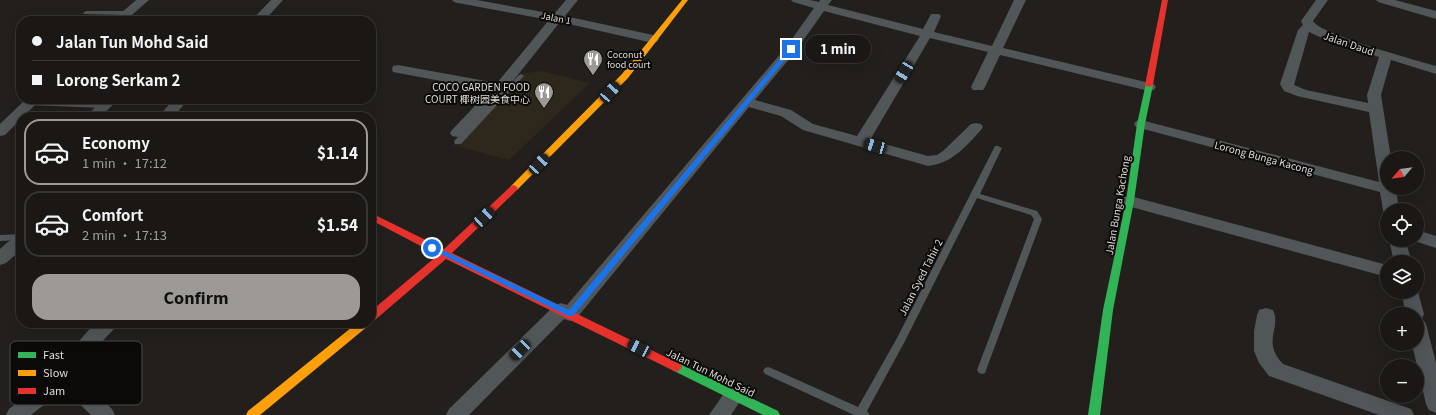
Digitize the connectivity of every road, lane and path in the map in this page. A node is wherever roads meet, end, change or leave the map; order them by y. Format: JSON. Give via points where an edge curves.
{"nodes":[{"id":1,"x":143,"y":0,"type":"edge"},
{"id":2,"x":277,"y":0,"type":"edge"},
{"id":3,"x":572,"y":0,"type":"edge"},
{"id":4,"x":685,"y":0,"type":"edge"},
{"id":5,"x":798,"y":0,"type":"edge"},
{"id":6,"x":1020,"y":0,"type":"edge"},
{"id":7,"x":1165,"y":0,"type":"edge"},
{"id":8,"x":1322,"y":0,"type":"edge"},
{"id":9,"x":1382,"y":0,"type":"edge"},
{"id":10,"x":466,"y":1,"type":"edge"},
{"id":11,"x":824,"y":3,"type":"edge"},
{"id":12,"x":86,"y":13,"type":"dead end"},
{"id":13,"x":127,"y":13,"type":"junction"},
{"id":14,"x":1436,"y":15,"type":"edge"},
{"id":15,"x":124,"y":16,"type":"edge"},
{"id":16,"x":262,"y":16,"type":"edge"},
{"id":17,"x":935,"y":16,"type":"dead end"},
{"id":18,"x":557,"y":18,"type":"junction"},
{"id":19,"x":1310,"y":26,"type":"junction"},
{"id":20,"x":928,"y":34,"type":"junction"},
{"id":21,"x":653,"y":39,"type":"junction"},
{"id":22,"x":996,"y":50,"type":"junction"},
{"id":23,"x":1386,"y":55,"type":"junction"},
{"id":24,"x":398,"y":69,"type":"dead end"},
{"id":25,"x":1436,"y":70,"type":"edge"},
{"id":26,"x":521,"y":76,"type":"dead end"},
{"id":27,"x":978,"y":87,"type":"dead end"},
{"id":28,"x":1149,"y":87,"type":"junction"},
{"id":29,"x":500,"y":88,"type":"junction"},
{"id":30,"x":746,"y":102,"type":"junction"},
{"id":31,"x":30,"y":104,"type":"edge"},
{"id":32,"x":106,"y":104,"type":"edge"},
{"id":33,"x":177,"y":104,"type":"edge"},
{"id":34,"x":1376,"y":109,"type":"junction"},
{"id":35,"x":21,"y":112,"type":"edge"},
{"id":36,"x":97,"y":112,"type":"edge"},
{"id":37,"x":170,"y":112,"type":"edge"},
{"id":38,"x":478,"y":116,"type":"junction"},
{"id":39,"x":16,"y":117,"type":"edge"},
{"id":40,"x":1141,"y":124,"type":"junction"},
{"id":41,"x":976,"y":127,"type":"dead end"},
{"id":42,"x":0,"y":132,"type":"edge"},
{"id":43,"x":458,"y":137,"type":"dead end"},
{"id":44,"x":861,"y":142,"type":"junction"},
{"id":45,"x":998,"y":148,"type":"dead end"},
{"id":46,"x":1382,"y":151,"type":"edge"},
{"id":47,"x":1380,"y":185,"type":"edge"},
{"id":48,"x":975,"y":195,"type":"junction"},
{"id":49,"x":1130,"y":201,"type":"junction"},
{"id":50,"x":376,"y":219,"type":"edge"},
{"id":51,"x":0,"y":238,"type":"edge"},
{"id":52,"x":1424,"y":238,"type":"edge"},
{"id":53,"x":16,"y":239,"type":"edge"},
{"id":54,"x":1436,"y":242,"type":"edge"},
{"id":55,"x":16,"y":244,"type":"edge"},
{"id":56,"x":444,"y":255,"type":"junction"},
{"id":57,"x":0,"y":259,"type":"edge"},
{"id":58,"x":1380,"y":269,"type":"edge"},
{"id":59,"x":566,"y":312,"type":"junction"},
{"id":60,"x":376,"y":313,"type":"edge"},
{"id":61,"x":1266,"y":314,"type":"dead end"},
{"id":62,"x":103,"y":328,"type":"edge"},
{"id":63,"x":358,"y":328,"type":"edge"},
{"id":64,"x":91,"y":341,"type":"edge"},
{"id":65,"x":1424,"y":349,"type":"edge"},
{"id":66,"x":982,"y":370,"type":"dead end"},
{"id":67,"x":768,"y":371,"type":"dead end"},
{"id":68,"x":1434,"y":385,"type":"edge"},
{"id":69,"x":734,"y":395,"type":"junction"},
{"id":70,"x":1436,"y":404,"type":"edge"},
{"id":71,"x":29,"y":405,"type":"edge"},
{"id":72,"x":94,"y":405,"type":"edge"},
{"id":73,"x":862,"y":414,"type":"edge"},
{"id":74,"x":16,"y":415,"type":"edge"},
{"id":75,"x":105,"y":415,"type":"edge"},
{"id":76,"x":252,"y":415,"type":"edge"},
{"id":77,"x":456,"y":415,"type":"edge"},
{"id":78,"x":718,"y":415,"type":"edge"},
{"id":79,"x":774,"y":415,"type":"edge"},
{"id":80,"x":1094,"y":415,"type":"edge"},
{"id":81,"x":1404,"y":415,"type":"edge"}],
"edges":[{"from":1,"to":13,"type":"street"},
{"from":2,"to":16,"type":"street"},
{"from":3,"to":18,"type":"street"},
{"from":4,"to":21,"type":"street"},
{"from":5,"to":11,"type":"street"},
{"from":6,"to":22,"type":"street"},
{"from":7,"to":28,"type":"street","name":"Jalan Bunga Kachong"},
{"from":8,"to":19,"type":"street","via":[[1307,21]]},
{"from":9,"to":14,"type":"street"},
{"from":10,"to":18,"type":"street","name":"Jalan 1"},
{"from":11,"to":20,"type":"street"},
{"from":11,"to":30,"type":"street","via":[[791,49]]},
{"from":12,"to":13,"type":"lane"},
{"from":13,"to":15,"type":"street"},
{"from":17,"to":20,"type":"street"},
{"from":18,"to":21,"type":"street","name":"Jalan 1"},
{"from":18,"to":29,"type":"street"},
{"from":19,"to":23,"type":"street","name":"Jalan Daud","via":[[1328,36]]},
{"from":19,"to":34,"type":"street","via":[[1304,30],[1287,84],[1289,88]]},
{"from":20,"to":22,"type":"street"},
{"from":20,"to":44,"type":"street"},
{"from":21,"to":56,"type":"street","via":[[610,92]]},
{"from":22,"to":27,"type":"street"},
{"from":22,"to":28,"type":"street"},
{"from":23,"to":25,"type":"street"},
{"from":23,"to":34,"type":"street","name":"Jalan Daud","via":[[1374,95]]},
{"from":24,"to":29,"type":"street"},
{"from":26,"to":38,"type":"lane"},
{"from":28,"to":40,"type":"street","name":"Jalan Bunga Kachong"},
{"from":29,"to":38,"type":"street"},
{"from":30,"to":44,"type":"street","via":[[786,113],[808,127]]},
{"from":30,"to":59,"type":"street"},
{"from":31,"to":35,"type":"street"},
{"from":32,"to":36,"type":"street"},
{"from":33,"to":37,"type":"street"},
{"from":34,"to":46,"type":"street","name":"Jalan Daud"},
{"from":38,"to":43,"type":"street"},
{"from":39,"to":42,"type":"street"},
{"from":40,"to":47,"type":"street","name":"Lorong Bunga Kacong"},
{"from":40,"to":49,"type":"street","name":"Jalan Bunga Kachong"},
{"from":41,"to":44,"type":"street","via":[[944,158],[935,162]]},
{"from":45,"to":48,"type":"lane","name":"Jalan Syed Tahir 2"},
{"from":48,"to":66,"type":"lane","via":[[1034,213],[1038,219]]},
{"from":48,"to":73,"type":"lane","name":"Jalan Syed Tahir 2"},
{"from":49,"to":58,"type":"street"},
{"from":49,"to":80,"type":"street","name":"Jalan Bunga Kachong","via":[[1108,310]]},
{"from":50,"to":56,"type":"street","name":"Jalan Tun Mohd Said"},
{"from":51,"to":53,"type":"lane"},
{"from":52,"to":54,"type":"street"},
{"from":55,"to":57,"type":"street"},
{"from":56,"to":59,"type":"street","name":"Jalan Tun Mohd Said"},
{"from":56,"to":60,"type":"street"},
{"from":59,"to":69,"type":"street","name":"Jalan Tun Mohd Said"},
{"from":59,"to":77,"type":"street"},
{"from":61,"to":81,"type":"street","via":[[1262,348],[1268,362],[1276,370]]},
{"from":62,"to":64,"type":"street"},
{"from":63,"to":76,"type":"street"},
{"from":65,"to":68,"type":"street"},
{"from":67,"to":73,"type":"lane"},
{"from":68,"to":70,"type":"street"},
{"from":69,"to":78,"type":"street"},
{"from":69,"to":79,"type":"street","name":"Jalan Tun Mohd Said"},
{"from":71,"to":74,"type":"street"},
{"from":72,"to":75,"type":"street"}]}
